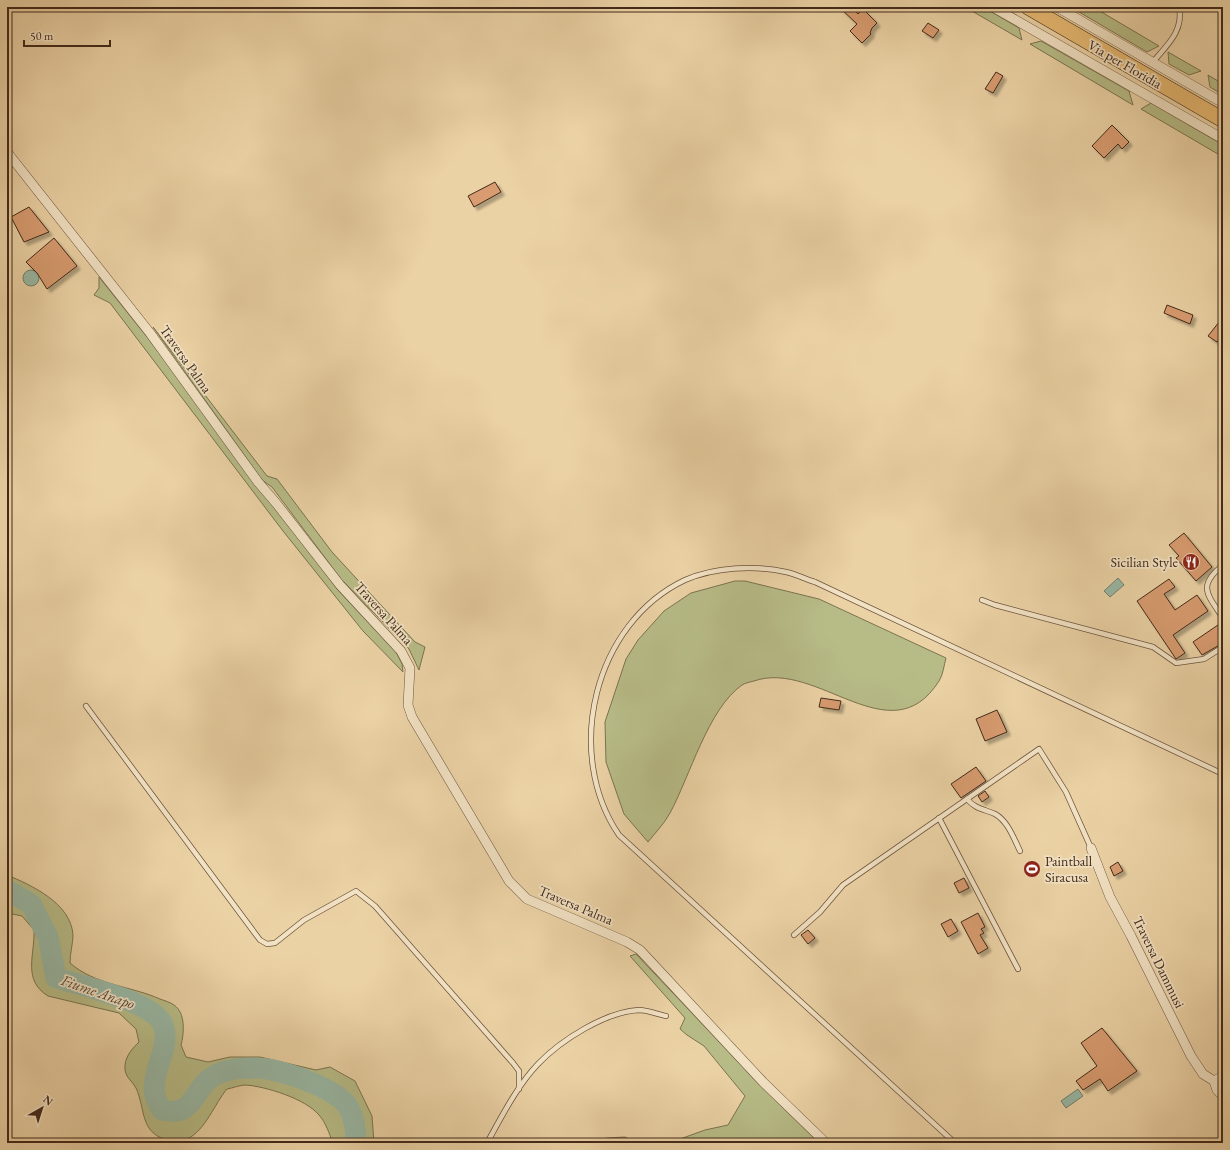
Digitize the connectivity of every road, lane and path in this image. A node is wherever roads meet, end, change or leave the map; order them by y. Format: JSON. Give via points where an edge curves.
{"nodes":[{"id":1,"x":993,"y":7,"type":"edge"},
{"id":2,"x":1028,"y":7,"type":"edge"},
{"id":3,"x":1057,"y":7,"type":"edge"},
{"id":4,"x":1179,"y":7,"type":"edge"},
{"id":5,"x":1153,"y":62,"type":"junction"},
{"id":6,"x":1223,"y":103,"type":"edge"},
{"id":7,"x":1223,"y":120,"type":"edge"},
{"id":8,"x":1223,"y":139,"type":"edge"},
{"id":9,"x":7,"y":152,"type":"edge"},
{"id":10,"x":1223,"y":565,"type":"edge"},
{"id":11,"x":982,"y":600,"type":"dead end"},
{"id":12,"x":1223,"y":618,"type":"edge"},
{"id":13,"x":1223,"y":647,"type":"edge"},
{"id":14,"x":86,"y":706,"type":"dead end"},
{"id":15,"x":1223,"y":774,"type":"edge"},
{"id":16,"x":967,"y":799,"type":"junction"},
{"id":17,"x":939,"y":818,"type":"junction"},
{"id":18,"x":1091,"y":848,"type":"joint"},
{"id":19,"x":1020,"y":851,"type":"dead end"},
{"id":20,"x":794,"y":935,"type":"dead end"},
{"id":21,"x":1018,"y":969,"type":"dead end"},
{"id":22,"x":666,"y":1016,"type":"dead end"},
{"id":23,"x":1223,"y":1076,"type":"edge"},
{"id":24,"x":1214,"y":1081,"type":"junction"},
{"id":25,"x":519,"y":1089,"type":"junction"},
{"id":26,"x":1223,"y":1096,"type":"edge"},
{"id":27,"x":487,"y":1143,"type":"edge"},
{"id":28,"x":826,"y":1143,"type":"edge"},
{"id":29,"x":955,"y":1143,"type":"edge"}],
"edges":[{"from":1,"to":8,"type":"street"},
{"from":2,"to":7,"type":"main road","name":"Via per Floridia"},
{"from":3,"to":5,"type":"street"},
{"from":4,"to":5,"type":"lane","via":[[1180,24],[1175,35]]},
{"from":5,"to":6,"type":"street"},
{"from":9,"to":28,"type":"street","name":"Traversa Palma","via":[[150,333],[258,482],[340,585],[401,651],[410,668],[408,705],[412,717],[509,881],[527,899],[640,950],[763,1082]]},
{"from":10,"to":12,"type":"lane","via":[[1208,580],[1206,589],[1207,595]]},
{"from":11,"to":13,"type":"lane","via":[[1153,647],[1176,664],[1204,659]]},
{"from":14,"to":25,"type":"lane","via":[[260,940],[267,944],[275,943],[304,920],[356,891],[375,906],[513,1063],[519,1071]]},
{"from":15,"to":29,"type":"lane","via":[[815,582],[786,572],[749,568],[711,572],[685,581],[656,599],[631,621],[609,657],[593,708],[591,735],[596,783],[610,820],[620,835]]},
{"from":16,"to":17,"type":"lane"},
{"from":16,"to":18,"type":"lane","via":[[1039,749],[1066,792]]},
{"from":16,"to":19,"type":"lane","via":[[976,808],[1002,820]]},
{"from":17,"to":20,"type":"lane","via":[[843,885],[820,912]]},
{"from":17,"to":21,"type":"lane"},
{"from":18,"to":24,"type":"street","name":"Traversa Dammusi","via":[[1110,897],[1188,1049],[1204,1074]]},
{"from":22,"to":25,"type":"lane","via":[[640,1010],[617,1014],[588,1027],[538,1064]]},
{"from":23,"to":24,"type":"street"},
{"from":24,"to":26,"type":"street","name":"Traversa Dammusi","via":[[1217,1090]]},
{"from":25,"to":27,"type":"lane"}]}
